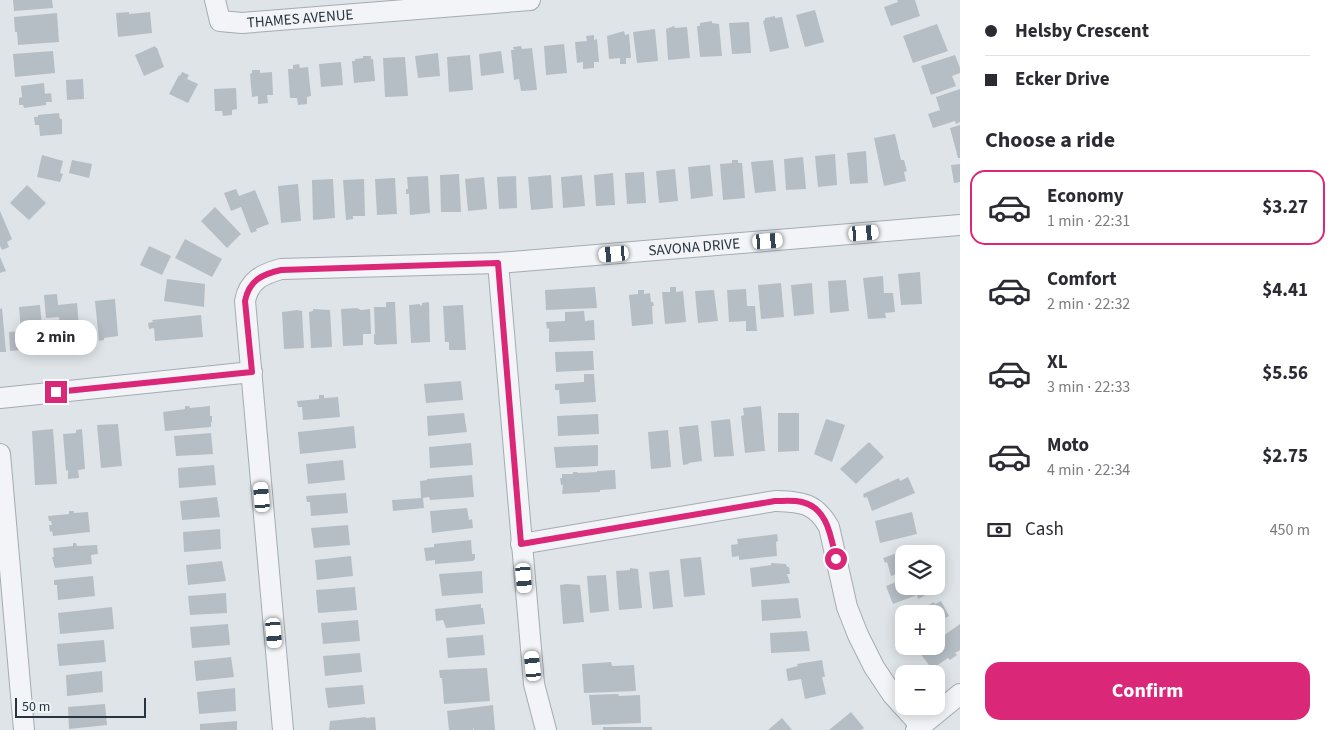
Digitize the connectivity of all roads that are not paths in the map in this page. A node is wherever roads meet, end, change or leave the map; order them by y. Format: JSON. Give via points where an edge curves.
{"nodes":[{"id":1,"x":215,"y":0,"type":"edge"},
{"id":2,"x":530,"y":0,"type":"edge"},
{"id":3,"x":960,"y":226,"type":"edge"},
{"id":4,"x":498,"y":263,"type":"junction"},
{"id":5,"x":252,"y":372,"type":"junction"},
{"id":6,"x":0,"y":398,"type":"edge"},
{"id":7,"x":0,"y":454,"type":"edge"},
{"id":8,"x":521,"y":544,"type":"junction"},
{"id":9,"x":960,"y":694,"type":"edge"},
{"id":10,"x":919,"y":728,"type":"edge"},
{"id":11,"x":24,"y":730,"type":"edge"},
{"id":12,"x":283,"y":730,"type":"edge"},
{"id":13,"x":546,"y":730,"type":"edge"}],
"edges":[{"from":1,"to":2,"type":"street","name":"THAMES AVENUE","via":[[220,21],[242,23]]},
{"from":3,"to":4,"type":"street","name":"SAVONA DRIVE"},
{"from":4,"to":5,"type":"street","name":"SAVONA DRIVE","via":[[281,270],[263,274],[246,294],[245,301]]},
{"from":4,"to":8,"type":"street"},
{"from":5,"to":6,"type":"street"},
{"from":5,"to":12,"type":"street","name":"SAVONA DRIVE"},
{"from":7,"to":11,"type":"street"},
{"from":8,"to":10,"type":"street","via":[[775,501],[802,502],[812,506],[829,527],[847,607],[858,636],[874,667]]},
{"from":8,"to":13,"type":"street","via":[[534,684]]},
{"from":9,"to":10,"type":"street"}]}
